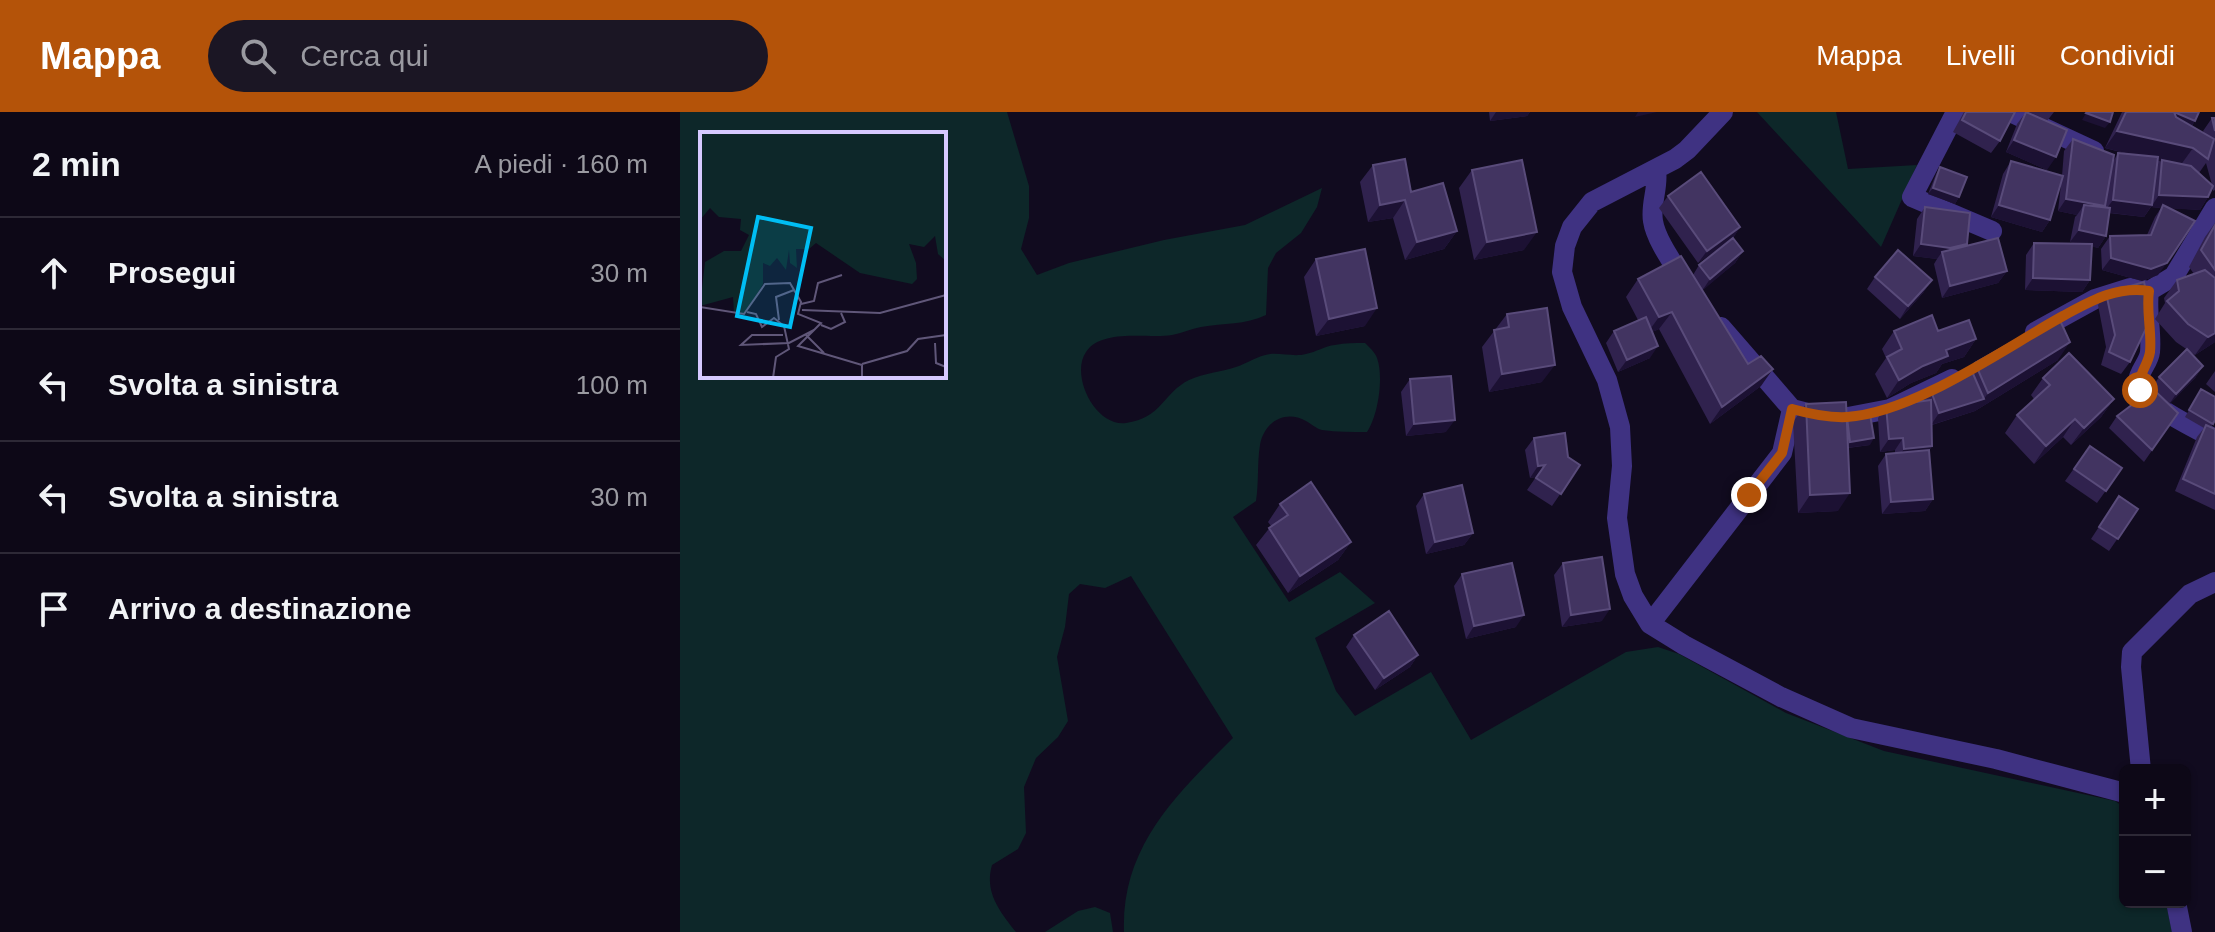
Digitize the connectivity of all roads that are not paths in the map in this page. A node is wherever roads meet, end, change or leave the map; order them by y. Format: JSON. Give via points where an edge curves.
{"nodes":[{"id":1,"x":1723,"y":112,"type":"edge"},
{"id":2,"x":1956,"y":112,"type":"edge"},
{"id":3,"x":2010,"y":112,"type":"edge"},
{"id":4,"x":2109,"y":158,"type":"edge"},
{"id":5,"x":1656,"y":170,"type":"junction"},
{"id":6,"x":2200,"y":188,"type":"edge"},
{"id":7,"x":2215,"y":207,"type":"edge"},
{"id":8,"x":1992,"y":231,"type":"dead end"},
{"id":9,"x":2149,"y":291,"type":"junction"},
{"id":10,"x":2016,"y":342,"type":"edge"},
{"id":11,"x":1966,"y":372,"type":"edge"},
{"id":12,"x":1792,"y":409,"type":"junction"},
{"id":13,"x":2215,"y":439,"type":"edge"},
{"id":14,"x":2215,"y":582,"type":"edge"},
{"id":15,"x":1650,"y":624,"type":"junction"},
{"id":16,"x":2140,"y":764,"type":"edge"},
{"id":17,"x":2119,"y":791,"type":"edge"},
{"id":18,"x":2177,"y":908,"type":"edge"},
{"id":19,"x":2182,"y":932,"type":"edge"}],
"edges":[{"from":1,"to":5,"type":"street","via":[[1687,150]]},
{"from":2,"to":8,"type":"street","via":[[1912,197]]},
{"from":3,"to":4,"type":"street"},
{"from":5,"to":12,"type":"street","via":[[1653,221],[1669,257],[1700,302]]},
{"from":5,"to":15,"type":"street","via":[[1592,202],[1572,227],[1562,272],[1572,307],[1607,380],[1620,427],[1617,518],[1625,574]]},
{"from":6,"to":7,"type":"street"},
{"from":7,"to":9,"type":"street","via":[[2174,276]]},
{"from":9,"to":10,"type":"street","via":[[2130,288],[2095,299]]},
{"from":9,"to":13,"type":"street","via":[[2150,354],[2138,381],[2140,390],[2173,419]]},
{"from":11,"to":12,"type":"street","via":[[1890,409],[1848,417]]},
{"from":12,"to":15,"type":"street","via":[[1782,453]]},
{"from":14,"to":16,"type":"street","via":[[2190,594],[2132,652]]},
{"from":15,"to":17,"type":"street","via":[[1781,697],[1851,728]]},
{"from":18,"to":19,"type":"street"}]}
